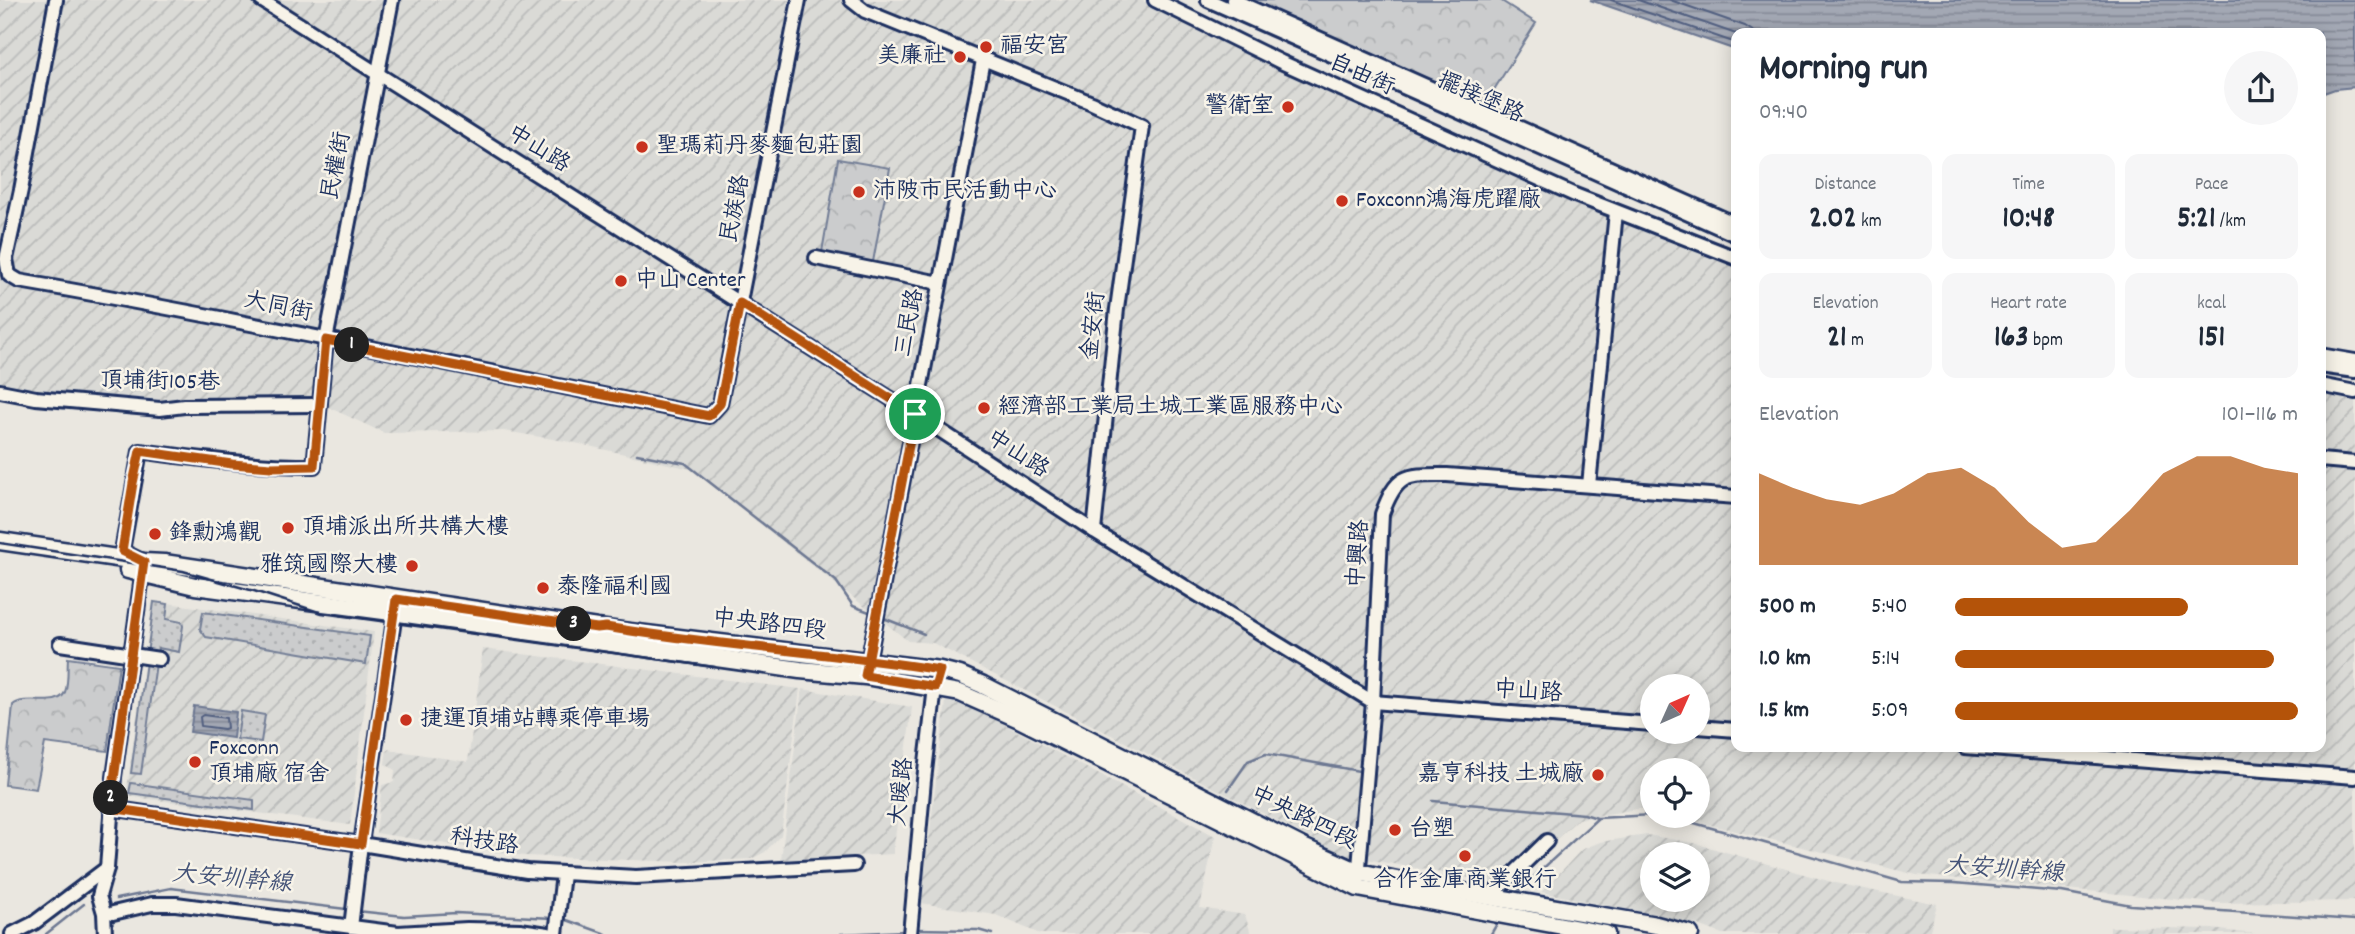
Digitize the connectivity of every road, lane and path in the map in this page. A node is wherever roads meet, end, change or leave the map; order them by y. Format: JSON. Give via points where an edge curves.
{"nodes":[{"id":1,"x":55,"y":0,"type":"edge"},
{"id":2,"x":261,"y":0,"type":"edge"},
{"id":3,"x":392,"y":0,"type":"edge"},
{"id":4,"x":799,"y":0,"type":"edge"},
{"id":5,"x":851,"y":0,"type":"edge"},
{"id":6,"x":1155,"y":0,"type":"edge"},
{"id":7,"x":1208,"y":0,"type":"edge"},
{"id":8,"x":1233,"y":0,"type":"edge"},
{"id":9,"x":983,"y":60,"type":"junction"},
{"id":10,"x":377,"y":75,"type":"junction"},
{"id":11,"x":1616,"y":212,"type":"junction"},
{"id":12,"x":1731,"y":222,"type":"edge"},
{"id":13,"x":1731,"y":234,"type":"edge"},
{"id":14,"x":1731,"y":256,"type":"edge"},
{"id":15,"x":816,"y":257,"type":"dead end"},
{"id":16,"x":940,"y":283,"type":"junction"},
{"id":17,"x":740,"y":303,"type":"junction"},
{"id":18,"x":326,"y":340,"type":"junction"},
{"id":19,"x":2326,"y":356,"type":"edge"},
{"id":20,"x":2355,"y":361,"type":"edge"},
{"id":21,"x":2326,"y":367,"type":"edge"},
{"id":22,"x":2355,"y":372,"type":"edge"},
{"id":23,"x":2326,"y":386,"type":"edge"},
{"id":24,"x":0,"y":391,"type":"edge"},
{"id":25,"x":2355,"y":392,"type":"edge"},
{"id":26,"x":319,"y":405,"type":"junction"},
{"id":27,"x":915,"y":414,"type":"junction"},
{"id":28,"x":2326,"y":461,"type":"edge"},
{"id":29,"x":2355,"y":463,"type":"edge"},
{"id":30,"x":1589,"y":485,"type":"junction"},
{"id":31,"x":1731,"y":496,"type":"edge"},
{"id":32,"x":1094,"y":531,"type":"junction"},
{"id":33,"x":0,"y":541,"type":"edge"},
{"id":34,"x":0,"y":552,"type":"edge"},
{"id":35,"x":143,"y":567,"type":"junction"},
{"id":36,"x":396,"y":605,"type":"junction"},
{"id":37,"x":60,"y":644,"type":"dead end"},
{"id":38,"x":130,"y":655,"type":"junction"},
{"id":39,"x":159,"y":659,"type":"dead end"},
{"id":40,"x":866,"y":669,"type":"junction"},
{"id":41,"x":940,"y":670,"type":"junction"},
{"id":42,"x":935,"y":687,"type":"junction"},
{"id":43,"x":1373,"y":702,"type":"junction"},
{"id":44,"x":1640,"y":722,"type":"edge"},
{"id":45,"x":1710,"y":728,"type":"edge"},
{"id":46,"x":1731,"y":730,"type":"edge"},
{"id":47,"x":2030,"y":752,"type":"edge"},
{"id":48,"x":2355,"y":777,"type":"edge"},
{"id":49,"x":110,"y":808,"type":"junction"},
{"id":50,"x":1546,"y":841,"type":"dead end"},
{"id":51,"x":361,"y":844,"type":"junction"},
{"id":52,"x":854,"y":865,"type":"dead end"},
{"id":53,"x":107,"y":868,"type":"junction"},
{"id":54,"x":563,"y":874,"type":"junction"},
{"id":55,"x":1358,"y":880,"type":"junction"},
{"id":56,"x":1498,"y":906,"type":"junction"},
{"id":57,"x":1569,"y":910,"type":"junction"},
{"id":58,"x":113,"y":913,"type":"dead end"},
{"id":59,"x":351,"y":927,"type":"junction"},
{"id":60,"x":1656,"y":929,"type":"edge"},
{"id":61,"x":1566,"y":930,"type":"edge"},
{"id":62,"x":12,"y":934,"type":"edge"},
{"id":63,"x":105,"y":934,"type":"edge"},
{"id":64,"x":548,"y":934,"type":"edge"},
{"id":65,"x":556,"y":934,"type":"edge"},
{"id":66,"x":911,"y":934,"type":"edge"},
{"id":67,"x":1606,"y":934,"type":"edge"},
{"id":68,"x":1690,"y":934,"type":"edge"}],
"edges":[{"from":1,"to":18,"type":"street","name":"大同街","via":[[6,259],[9,275],[19,281]]},
{"from":2,"to":10,"type":"street","name":"中山路"},
{"from":3,"to":10,"type":"street","name":"民權街"},
{"from":4,"to":17,"type":"street","name":"民族路"},
{"from":5,"to":9,"type":"street","via":[[865,11]]},
{"from":6,"to":11,"type":"street","name":"自由街","via":[[1291,67]]},
{"from":7,"to":13,"type":"street","name":"擺接堡路"},
{"from":8,"to":12,"type":"street","name":"擺接堡路"},
{"from":9,"to":16,"type":"street","name":"三民路"},
{"from":9,"to":32,"type":"street","name":"金安街","via":[[1142,126]]},
{"from":10,"to":17,"type":"street","name":"中山路"},
{"from":10,"to":18,"type":"street","name":"民權街"},
{"from":11,"to":14,"type":"street","name":"自由街"},
{"from":11,"to":30,"type":"street"},
{"from":15,"to":16,"type":"street"},
{"from":16,"to":27,"type":"street","name":"三民路"},
{"from":17,"to":18,"type":"street","name":"大同街","via":[[720,404],[709,416]]},
{"from":17,"to":27,"type":"street","name":"中山路"},
{"from":18,"to":26,"type":"street","name":"民權街"},
{"from":19,"to":20,"type":"street"},
{"from":21,"to":22,"type":"street"},
{"from":23,"to":25,"type":"street"},
{"from":24,"to":26,"type":"street","name":"頂埔街105巷","via":[[160,409]]},
{"from":26,"to":35,"type":"street","name":"民權街","via":[[314,466],[232,464],[140,451],[122,551]]},
{"from":27,"to":32,"type":"street","name":"中山路"},
{"from":27,"to":40,"type":"street","name":"三民路"},
{"from":28,"to":29,"type":"street"},
{"from":30,"to":31,"type":"street","name":"中興路"},
{"from":30,"to":43,"type":"street","name":"中興路","via":[[1412,475],[1391,489],[1382,514]]},
{"from":32,"to":43,"type":"street","name":"中山路"},
{"from":33,"to":35,"type":"main road","name":"中央路四段"},
{"from":34,"to":35,"type":"main road","name":"中央路四段"},
{"from":35,"to":36,"type":"main road","name":"中央路四段","via":[[188,566]]},
{"from":35,"to":38,"type":"street"},
{"from":36,"to":40,"type":"main road","name":"中央路四段","via":[[800,670]]},
{"from":36,"to":51,"type":"street"},
{"from":37,"to":38,"type":"street"},
{"from":38,"to":39,"type":"street"},
{"from":38,"to":49,"type":"street"},
{"from":40,"to":41,"type":"main road","name":"中央路四段"},
{"from":40,"to":42,"type":"main road","name":"中央路四段"},
{"from":41,"to":42,"type":"street","name":"大暖路"},
{"from":41,"to":55,"type":"main road","name":"中央路四段","via":[[983,685],[1303,847]]},
{"from":42,"to":55,"type":"main road","name":"中央路四段","via":[[1019,719]]},
{"from":42,"to":66,"type":"street","name":"大暖路"},
{"from":43,"to":44,"type":"street","name":"中山路"},
{"from":43,"to":55,"type":"street","name":"中興路"},
{"from":45,"to":46,"type":"street"},
{"from":47,"to":48,"type":"street"},
{"from":49,"to":51,"type":"street","name":"科技路"},
{"from":49,"to":53,"type":"street"},
{"from":50,"to":56,"type":"street"},
{"from":51,"to":54,"type":"street","name":"科技路"},
{"from":51,"to":59,"type":"street"},
{"from":52,"to":54,"type":"street","name":"科技路","via":[[636,877]]},
{"from":53,"to":62,"type":"street","via":[[34,923]]},
{"from":53,"to":63,"type":"street","via":[[99,896]]},
{"from":54,"to":65,"type":"street"},
{"from":55,"to":56,"type":"main road","name":"中央路四段","via":[[1400,897]]},
{"from":56,"to":57,"type":"main road"},
{"from":56,"to":61,"type":"main road"},
{"from":57,"to":60,"type":"main road"},
{"from":57,"to":61,"type":"street"},
{"from":58,"to":59,"type":"street","via":[[176,904]]},
{"from":59,"to":64,"type":"street","via":[[398,933],[467,929]]},
{"from":60,"to":68,"type":"main road"},
{"from":61,"to":67,"type":"main road"}]}
